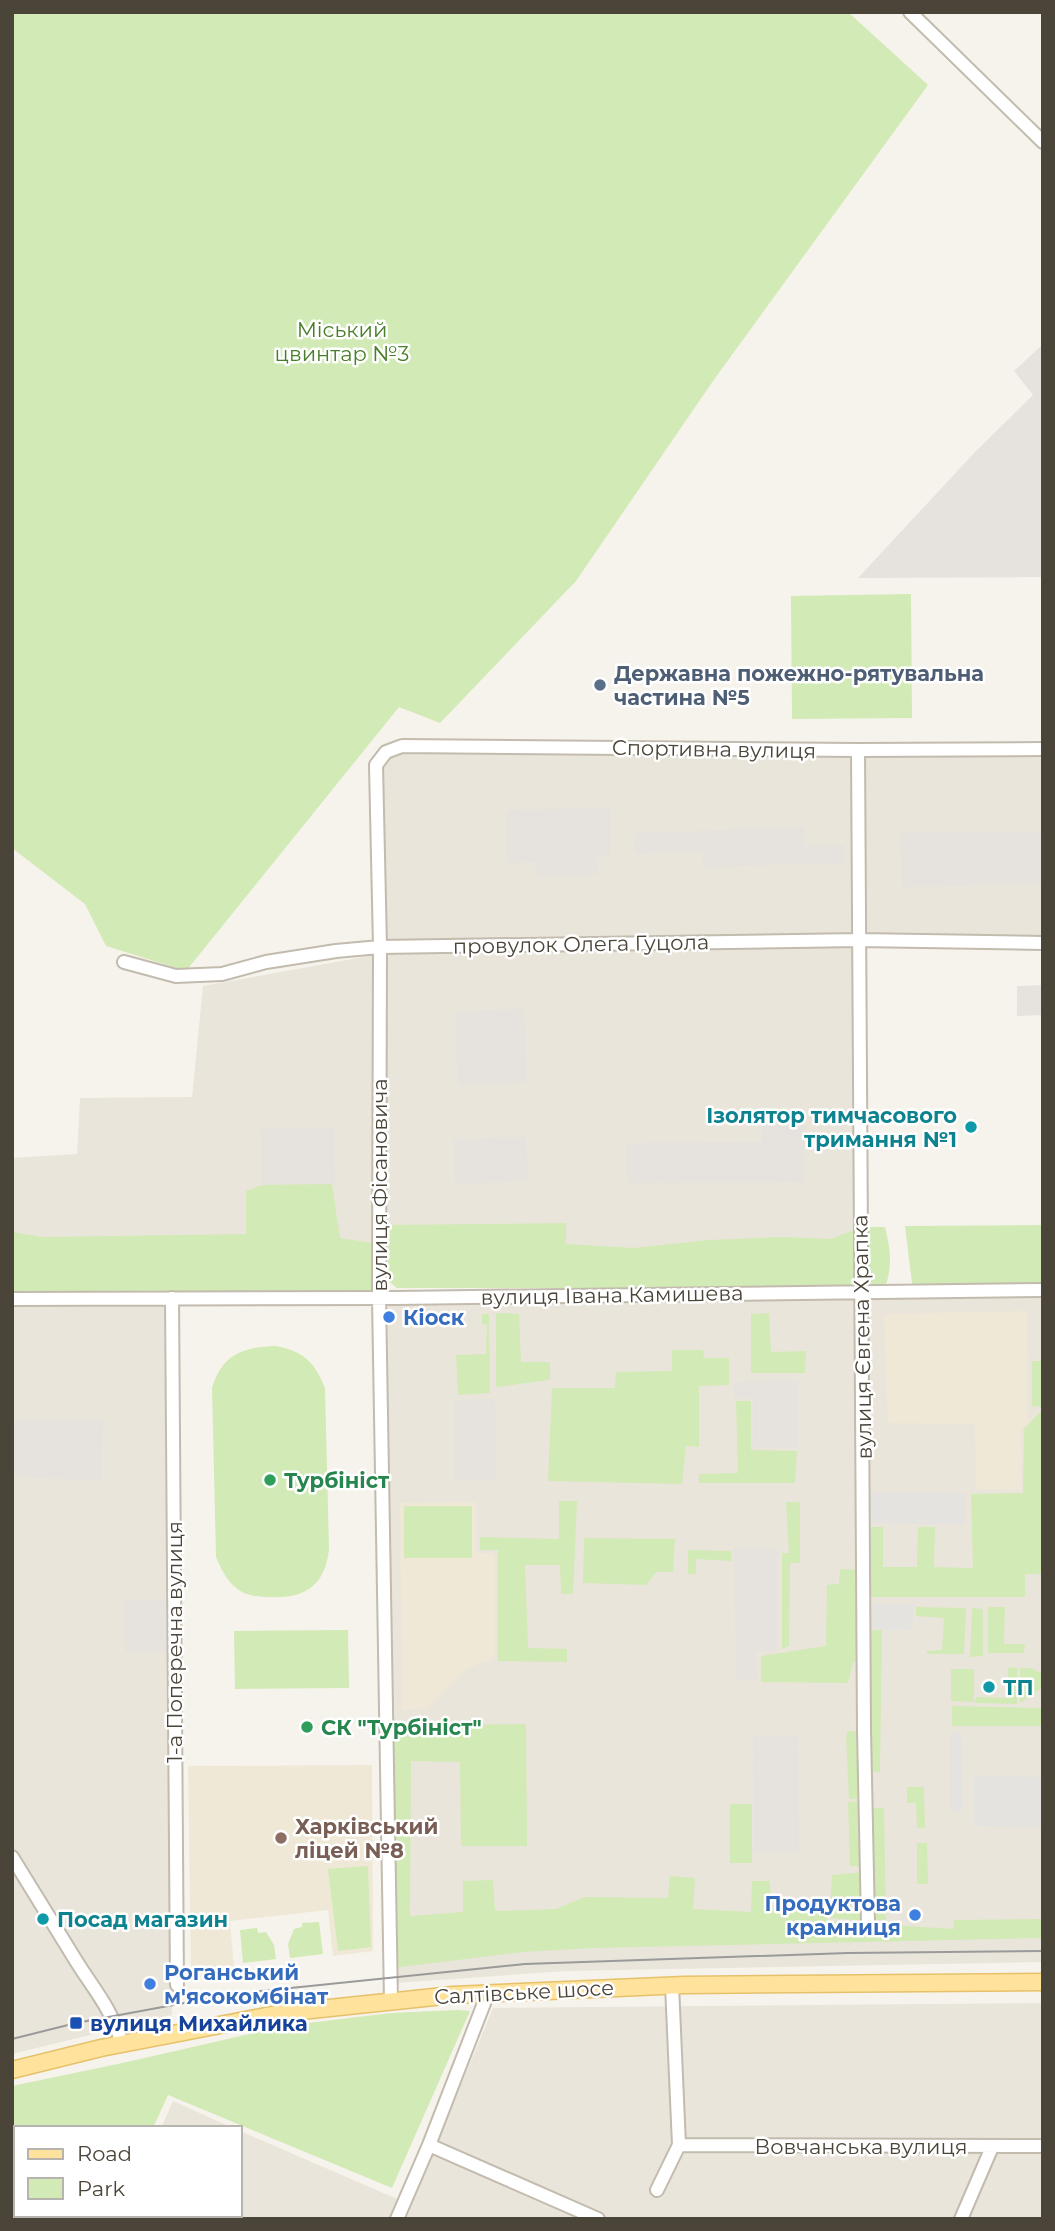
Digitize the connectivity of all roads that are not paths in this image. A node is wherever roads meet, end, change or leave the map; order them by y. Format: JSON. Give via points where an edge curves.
{"nodes":[{"id":1,"x":910,"y":12,"type":"edge"},
{"id":2,"x":1043,"y":142,"type":"edge"},
{"id":3,"x":1043,"y":749,"type":"edge"},
{"id":4,"x":858,"y":750,"type":"junction"},
{"id":5,"x":386,"y":752,"type":"joint"},
{"id":6,"x":859,"y":940,"type":"junction"},
{"id":7,"x":1043,"y":943,"type":"edge"},
{"id":8,"x":380,"y":947,"type":"junction"},
{"id":9,"x":124,"y":962,"type":"dead end"},
{"id":10,"x":1043,"y":1290,"type":"edge"},
{"id":11,"x":861,"y":1292,"type":"junction"},
{"id":12,"x":172,"y":1298,"type":"junction"},
{"id":13,"x":379,"y":1298,"type":"junction"},
{"id":14,"x":12,"y":1299,"type":"edge"},
{"id":15,"x":12,"y":1857,"type":"edge"},
{"id":16,"x":868,"y":1923,"type":"dead end"},
{"id":17,"x":1043,"y":1982,"type":"edge"},
{"id":18,"x":177,"y":1985,"type":"dead end"},
{"id":19,"x":672,"y":1985,"type":"junction"},
{"id":20,"x":488,"y":1993,"type":"junction"},
{"id":21,"x":391,"y":2001,"type":"junction"},
{"id":22,"x":122,"y":2044,"type":"junction"},
{"id":23,"x":12,"y":2070,"type":"edge"},
{"id":24,"x":429,"y":2145,"type":"junction"},
{"id":25,"x":679,"y":2145,"type":"junction"},
{"id":26,"x":1043,"y":2146,"type":"edge"},
{"id":27,"x":992,"y":2147,"type":"junction"},
{"id":28,"x":657,"y":2190,"type":"dead end"},
{"id":29,"x":397,"y":2219,"type":"edge"},
{"id":30,"x":598,"y":2219,"type":"edge"},
{"id":31,"x":961,"y":2219,"type":"edge"}],
"edges":[{"from":1,"to":2,"type":"street"},
{"from":3,"to":4,"type":"street","name":"Спортивна вулиця"},
{"from":4,"to":5,"type":"street","name":"Спортивна вулиця","via":[[402,746]]},
{"from":4,"to":6,"type":"street","name":"вулиця Євгена Храпка"},
{"from":5,"to":8,"type":"street","name":"вулиця Фісановича","via":[[376,765]]},
{"from":6,"to":7,"type":"street","name":"провулок Олега Гуцола"},
{"from":6,"to":8,"type":"street","name":"провулок Олега Гуцола"},
{"from":6,"to":11,"type":"street","name":"вулиця Євгена Храпка"},
{"from":8,"to":9,"type":"street","name":"провулок Олега Гуцола","via":[[266,962],[222,974],[176,976]]},
{"from":8,"to":13,"type":"street","name":"вулиця Фісановича"},
{"from":10,"to":11,"type":"street","name":"вулиця Івана Камишева"},
{"from":11,"to":13,"type":"street","name":"вулиця Івана Камишева"},
{"from":11,"to":16,"type":"street","name":"вулиця Євгена Храпка"},
{"from":12,"to":13,"type":"street","name":"вулиця Івана Камишева"},
{"from":12,"to":14,"type":"street","name":"вулиця Івана Камишева"},
{"from":12,"to":18,"type":"street","name":"1-а Поперечна вулиця"},
{"from":13,"to":21,"type":"street","name":"вулиця Фісановича"},
{"from":15,"to":22,"type":"street","via":[[100,1994]]},
{"from":17,"to":19,"type":"main road","name":"Салтівське шосе"},
{"from":19,"to":20,"type":"main road","name":"Салтівське шосе"},
{"from":19,"to":25,"type":"street"},
{"from":20,"to":21,"type":"main road","name":"Салтівське шосе"},
{"from":20,"to":24,"type":"street"},
{"from":21,"to":22,"type":"main road","name":"Салтівське шосе","via":[[282,2013]]},
{"from":22,"to":23,"type":"main road","name":"Салтівське шосе"},
{"from":24,"to":29,"type":"street"},
{"from":24,"to":30,"type":"street"},
{"from":25,"to":27,"type":"street","name":"Вовчанська вулиця"},
{"from":25,"to":28,"type":"street"},
{"from":26,"to":27,"type":"street","name":"Вовчанська вулиця"},
{"from":27,"to":31,"type":"street"}]}
